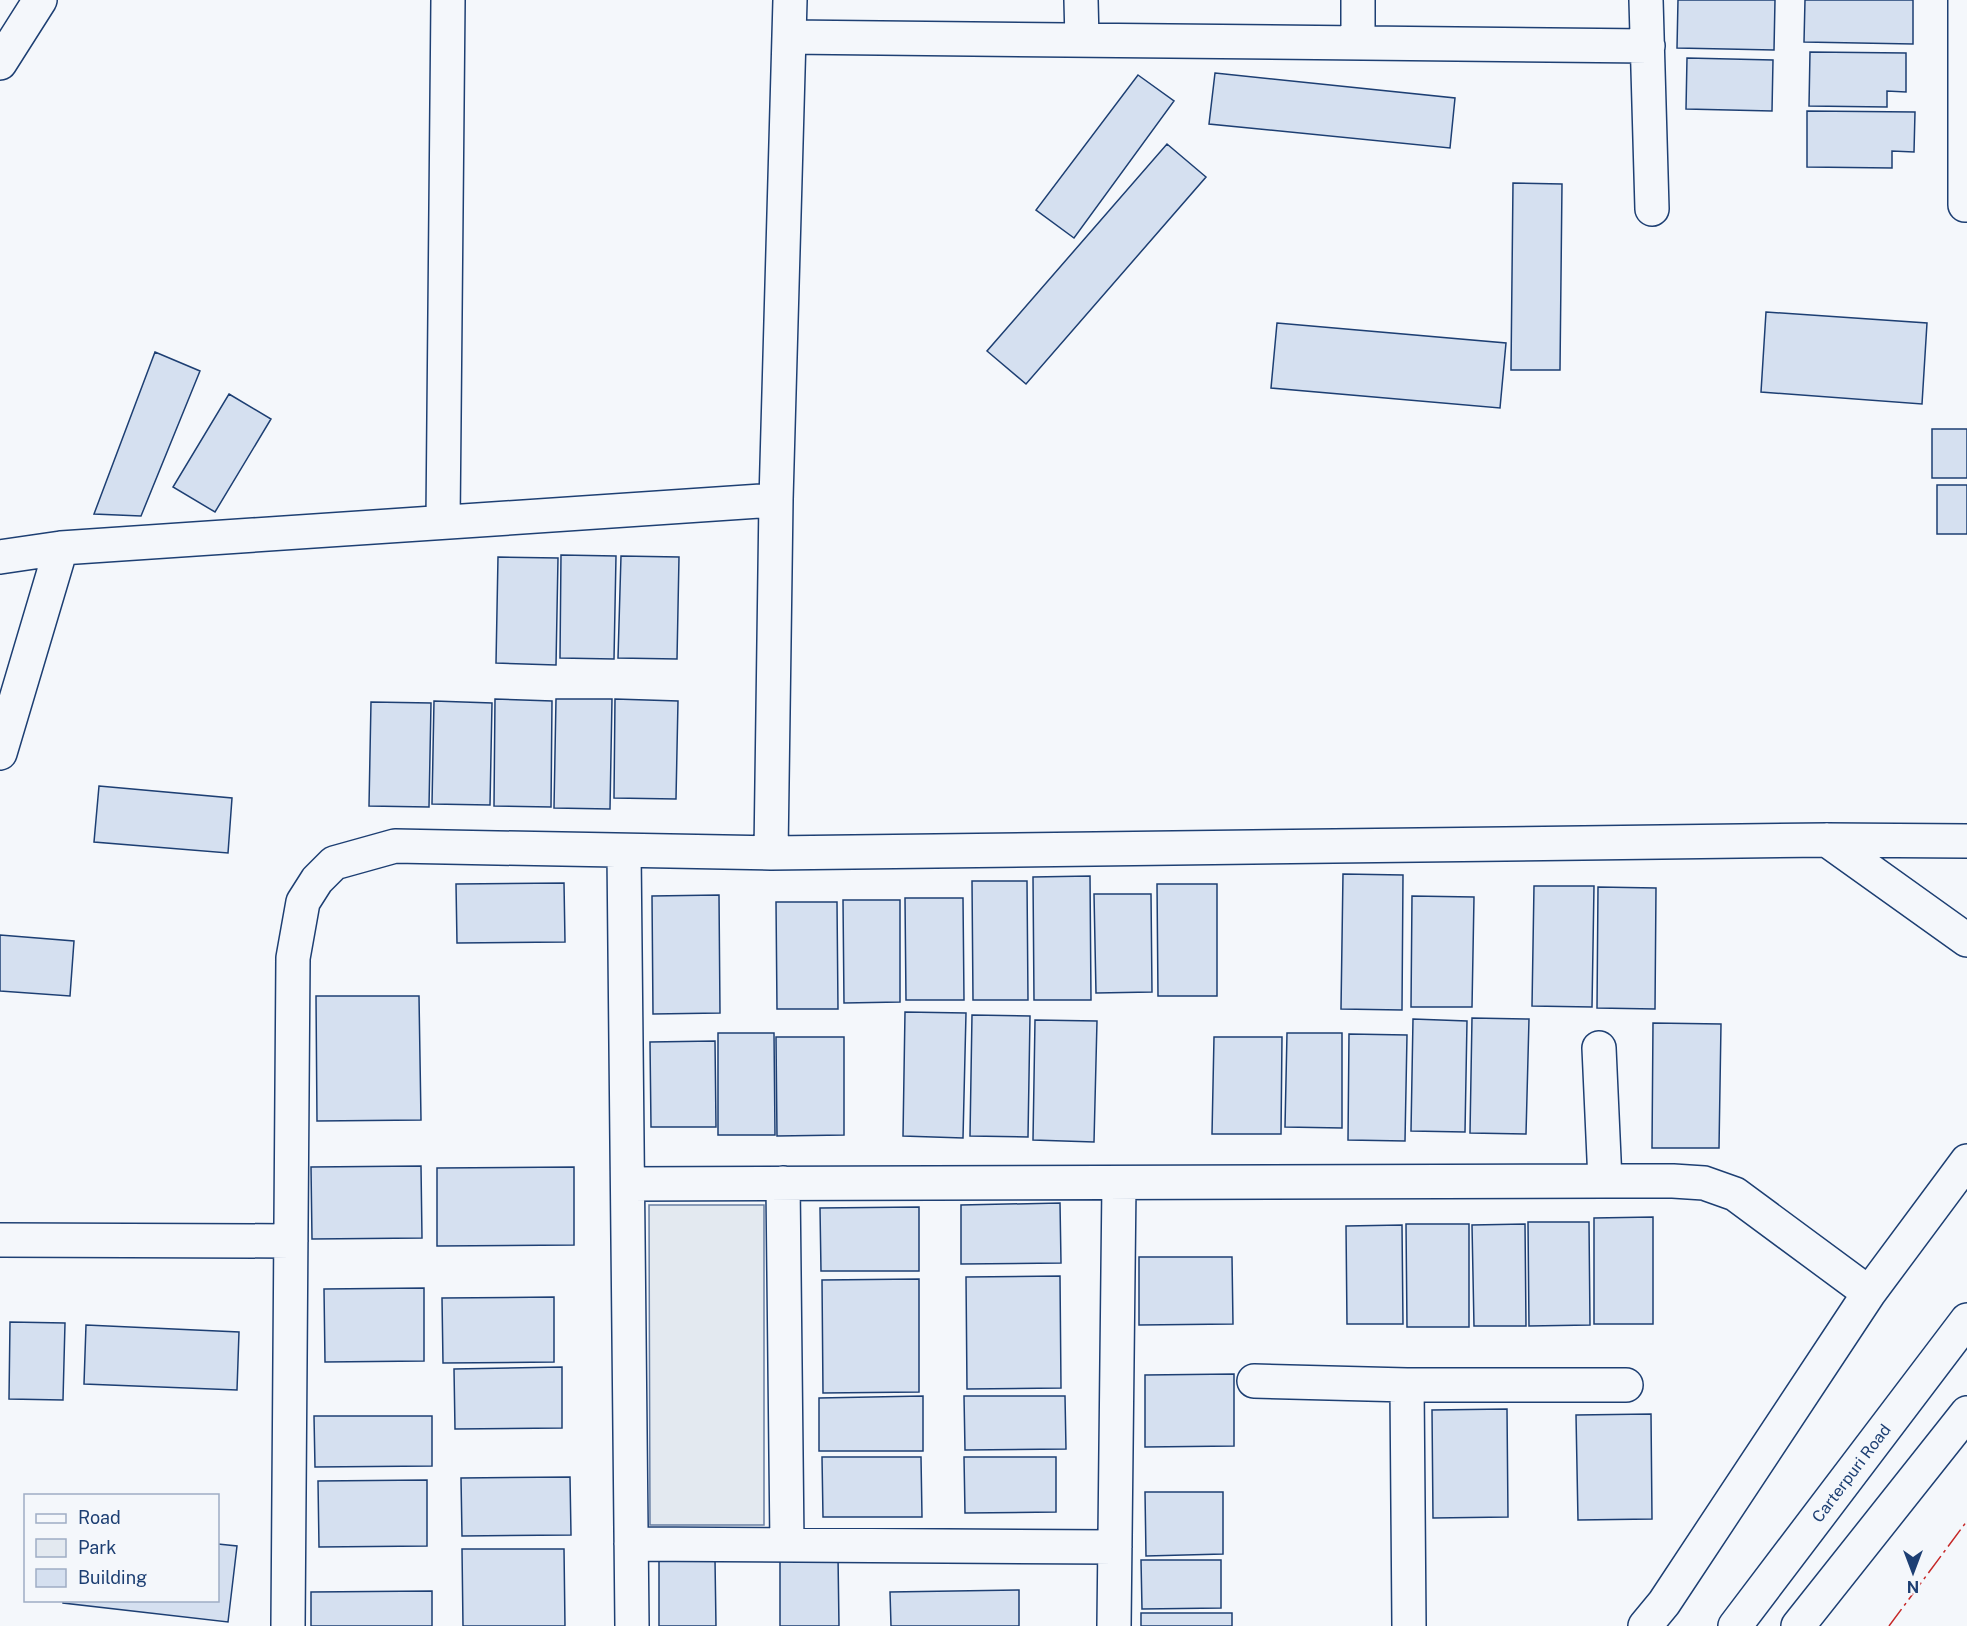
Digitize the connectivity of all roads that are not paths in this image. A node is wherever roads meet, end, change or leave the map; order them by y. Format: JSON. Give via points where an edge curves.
{"nodes":[{"id":1,"x":40,"y":0,"type":"edge"},
{"id":2,"x":448,"y":0,"type":"edge"},
{"id":3,"x":790,"y":0,"type":"edge"},
{"id":4,"x":1081,"y":0,"type":"edge"},
{"id":5,"x":1358,"y":0,"type":"edge"},
{"id":6,"x":1646,"y":0,"type":"edge"},
{"id":7,"x":1965,"y":0,"type":"edge"},
{"id":8,"x":789,"y":37,"type":"junction"},
{"id":9,"x":1082,"y":40,"type":"junction"},
{"id":10,"x":1358,"y":42,"type":"junction"},
{"id":11,"x":1648,"y":46,"type":"junction"},
{"id":12,"x":0,"y":63,"type":"edge"},
{"id":13,"x":1965,"y":205,"type":"dead end"},
{"id":14,"x":1652,"y":209,"type":"dead end"},
{"id":15,"x":776,"y":500,"type":"junction"},
{"id":16,"x":442,"y":522,"type":"junction"},
{"id":17,"x":62,"y":548,"type":"junction"},
{"id":18,"x":0,"y":558,"type":"edge"},
{"id":19,"x":0,"y":753,"type":"edge"},
{"id":20,"x":1827,"y":840,"type":"junction"},
{"id":21,"x":1967,"y":841,"type":"edge"},
{"id":22,"x":624,"y":851,"type":"junction"},
{"id":23,"x":771,"y":853,"type":"junction"},
{"id":24,"x":1967,"y":940,"type":"edge"},
{"id":25,"x":1599,"y":1048,"type":"dead end"},
{"id":26,"x":1967,"y":1161,"type":"edge"},
{"id":27,"x":1605,"y":1181,"type":"junction"},
{"id":28,"x":783,"y":1183,"type":"junction"},
{"id":29,"x":1119,"y":1183,"type":"junction"},
{"id":30,"x":628,"y":1184,"type":"junction"},
{"id":31,"x":0,"y":1239,"type":"edge"},
{"id":32,"x":291,"y":1241,"type":"junction"},
{"id":33,"x":1869,"y":1293,"type":"junction"},
{"id":34,"x":1967,"y":1320,"type":"edge"},
{"id":35,"x":1254,"y":1381,"type":"dead end"},
{"id":36,"x":1407,"y":1385,"type":"junction"},
{"id":37,"x":1626,"y":1385,"type":"dead end"},
{"id":38,"x":1967,"y":1413,"type":"edge"},
{"id":39,"x":631,"y":1544,"type":"junction"},
{"id":40,"x":788,"y":1545,"type":"junction"},
{"id":41,"x":1114,"y":1548,"type":"junction"},
{"id":42,"x":288,"y":1626,"type":"edge"},
{"id":43,"x":632,"y":1626,"type":"edge"},
{"id":44,"x":1114,"y":1626,"type":"edge"},
{"id":45,"x":1409,"y":1626,"type":"edge"},
{"id":46,"x":1645,"y":1626,"type":"edge"},
{"id":47,"x":1735,"y":1626,"type":"edge"},
{"id":48,"x":1798,"y":1626,"type":"edge"}],
"edges":[{"from":1,"to":12,"type":"street"},
{"from":2,"to":16,"type":"street"},
{"from":3,"to":8,"type":"street"},
{"from":4,"to":9,"type":"street"},
{"from":5,"to":10,"type":"street"},
{"from":6,"to":11,"type":"street"},
{"from":7,"to":13,"type":"street"},
{"from":8,"to":9,"type":"street"},
{"from":8,"to":15,"type":"street"},
{"from":9,"to":10,"type":"street"},
{"from":10,"to":11,"type":"street"},
{"from":11,"to":14,"type":"street"},
{"from":15,"to":16,"type":"street"},
{"from":15,"to":23,"type":"street"},
{"from":16,"to":17,"type":"street"},
{"from":17,"to":18,"type":"street"},
{"from":17,"to":19,"type":"street"},
{"from":20,"to":21,"type":"street"},
{"from":20,"to":23,"type":"street"},
{"from":20,"to":24,"type":"street"},
{"from":22,"to":23,"type":"street"},
{"from":22,"to":30,"type":"street"},
{"from":22,"to":32,"type":"street","via":[[395,846],[334,863],[317,880],[303,902],[293,958]]},
{"from":25,"to":27,"type":"street"},
{"from":26,"to":33,"type":"street"},
{"from":27,"to":29,"type":"street"},
{"from":27,"to":33,"type":"street","via":[[1704,1183],[1735,1194]]},
{"from":28,"to":29,"type":"street"},
{"from":28,"to":30,"type":"street"},
{"from":28,"to":40,"type":"street"},
{"from":29,"to":41,"type":"street"},
{"from":30,"to":39,"type":"street"},
{"from":31,"to":32,"type":"street"},
{"from":32,"to":42,"type":"street"},
{"from":33,"to":46,"type":"street"},
{"from":34,"to":47,"type":"street","name":"Carterpuri Road"},
{"from":35,"to":36,"type":"street"},
{"from":36,"to":37,"type":"street"},
{"from":36,"to":45,"type":"street"},
{"from":38,"to":48,"type":"street"},
{"from":39,"to":40,"type":"street"},
{"from":39,"to":43,"type":"street"},
{"from":40,"to":41,"type":"street"},
{"from":41,"to":44,"type":"street"}]}
